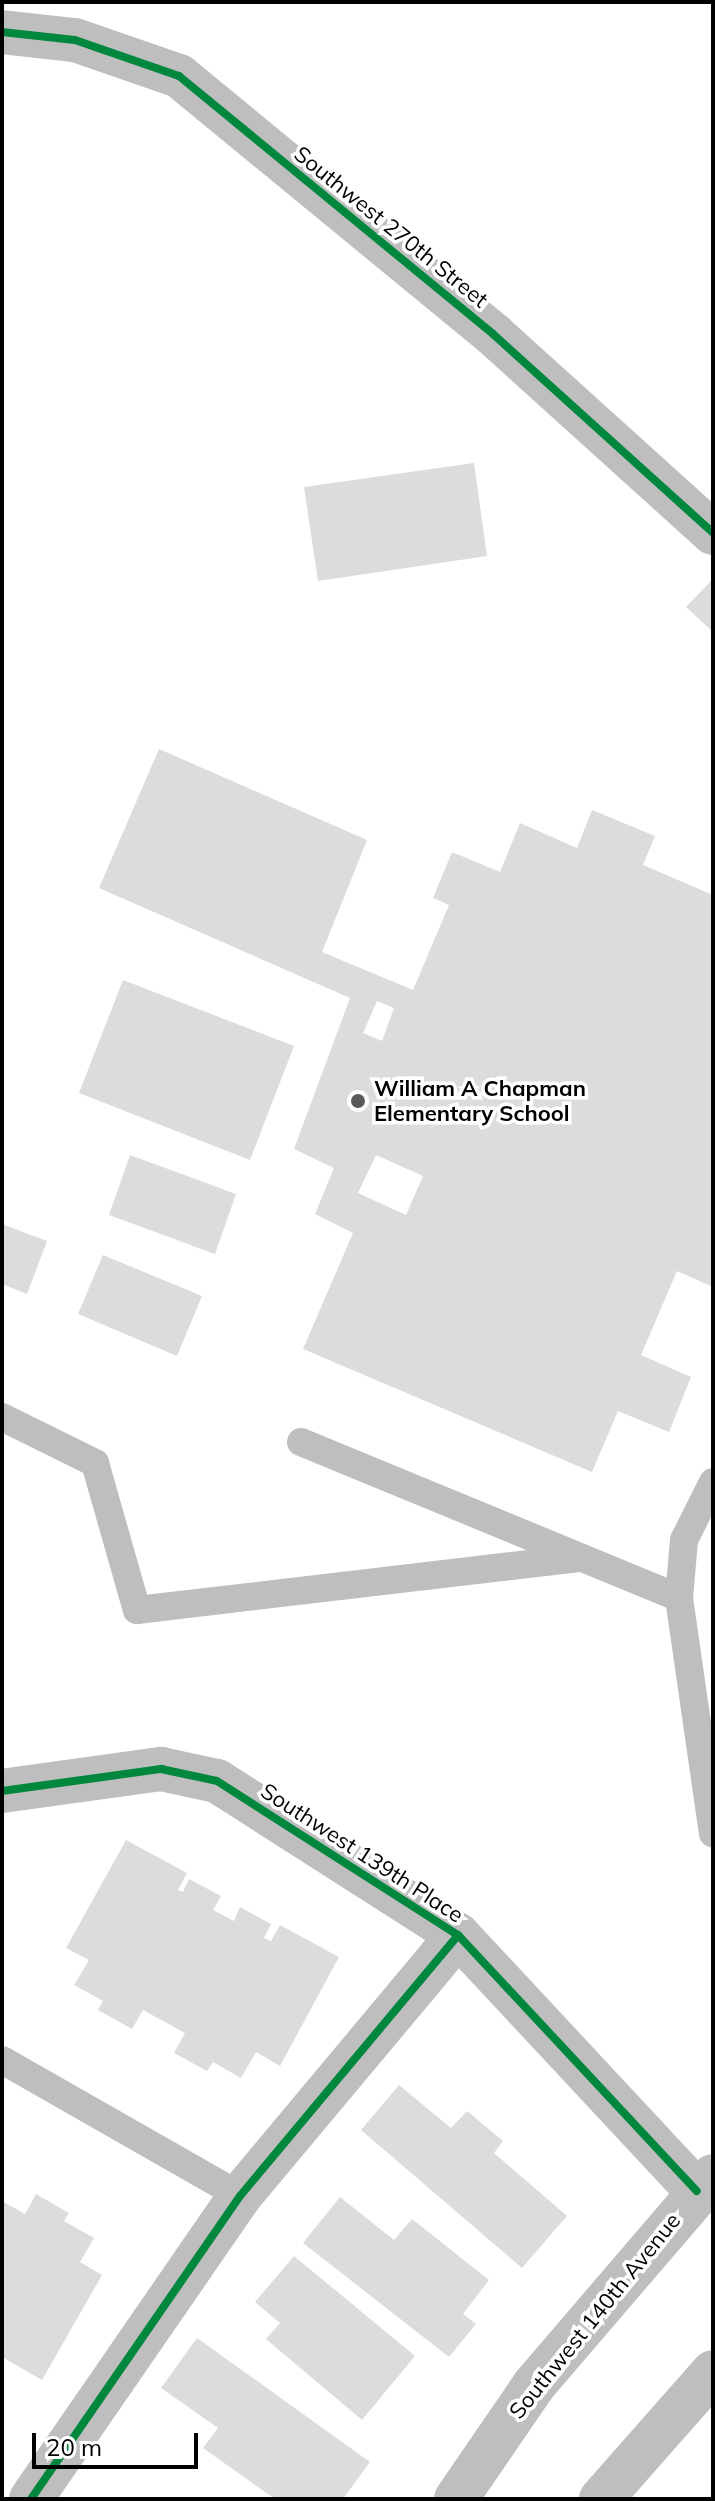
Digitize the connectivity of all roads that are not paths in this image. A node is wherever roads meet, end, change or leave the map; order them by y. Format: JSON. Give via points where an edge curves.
{"nodes":[{"id":1,"x":2,"y":32,"type":"edge"},
{"id":2,"x":713,"y":533,"type":"edge"},
{"id":3,"x":2,"y":1417,"type":"edge"},
{"id":4,"x":301,"y":1442,"type":"dead end"},
{"id":5,"x":713,"y":1482,"type":"edge"},
{"id":6,"x":581,"y":1558,"type":"junction"},
{"id":7,"x":679,"y":1598,"type":"junction"},
{"id":8,"x":2,"y":1791,"type":"edge"},
{"id":9,"x":713,"y":1834,"type":"edge"},
{"id":10,"x":458,"y":1935,"type":"junction"},
{"id":11,"x":2,"y":2060,"type":"edge"},
{"id":12,"x":705,"y":2184,"type":"edge"},
{"id":13,"x":240,"y":2196,"type":"junction"},
{"id":14,"x":713,"y":2372,"type":"edge"},
{"id":15,"x":31,"y":2499,"type":"edge"},
{"id":16,"x":456,"y":2499,"type":"edge"},
{"id":17,"x":601,"y":2499,"type":"edge"}],
"edges":[{"from":1,"to":2,"type":"street","name":"Southwest 270th Street","via":[[75,40],[179,76],[493,334]]},
{"from":3,"to":6,"type":"lane","via":[[95,1463],[137,1610]]},
{"from":4,"to":6,"type":"lane"},
{"from":5,"to":7,"type":"lane","via":[[684,1540]]},
{"from":6,"to":7,"type":"lane"},
{"from":7,"to":9,"type":"lane"},
{"from":8,"to":10,"type":"street","name":"Southwest 139th Place","via":[[161,1769],[217,1781]]},
{"from":10,"to":12,"type":"street","name":"Southwest 139th Place"},
{"from":10,"to":13,"type":"street"},
{"from":11,"to":13,"type":"lane"},
{"from":12,"to":16,"type":"street","name":"Southwest 140th Avenue","via":[[534,2385]]},
{"from":13,"to":15,"type":"street"},
{"from":14,"to":17,"type":"street"}]}
